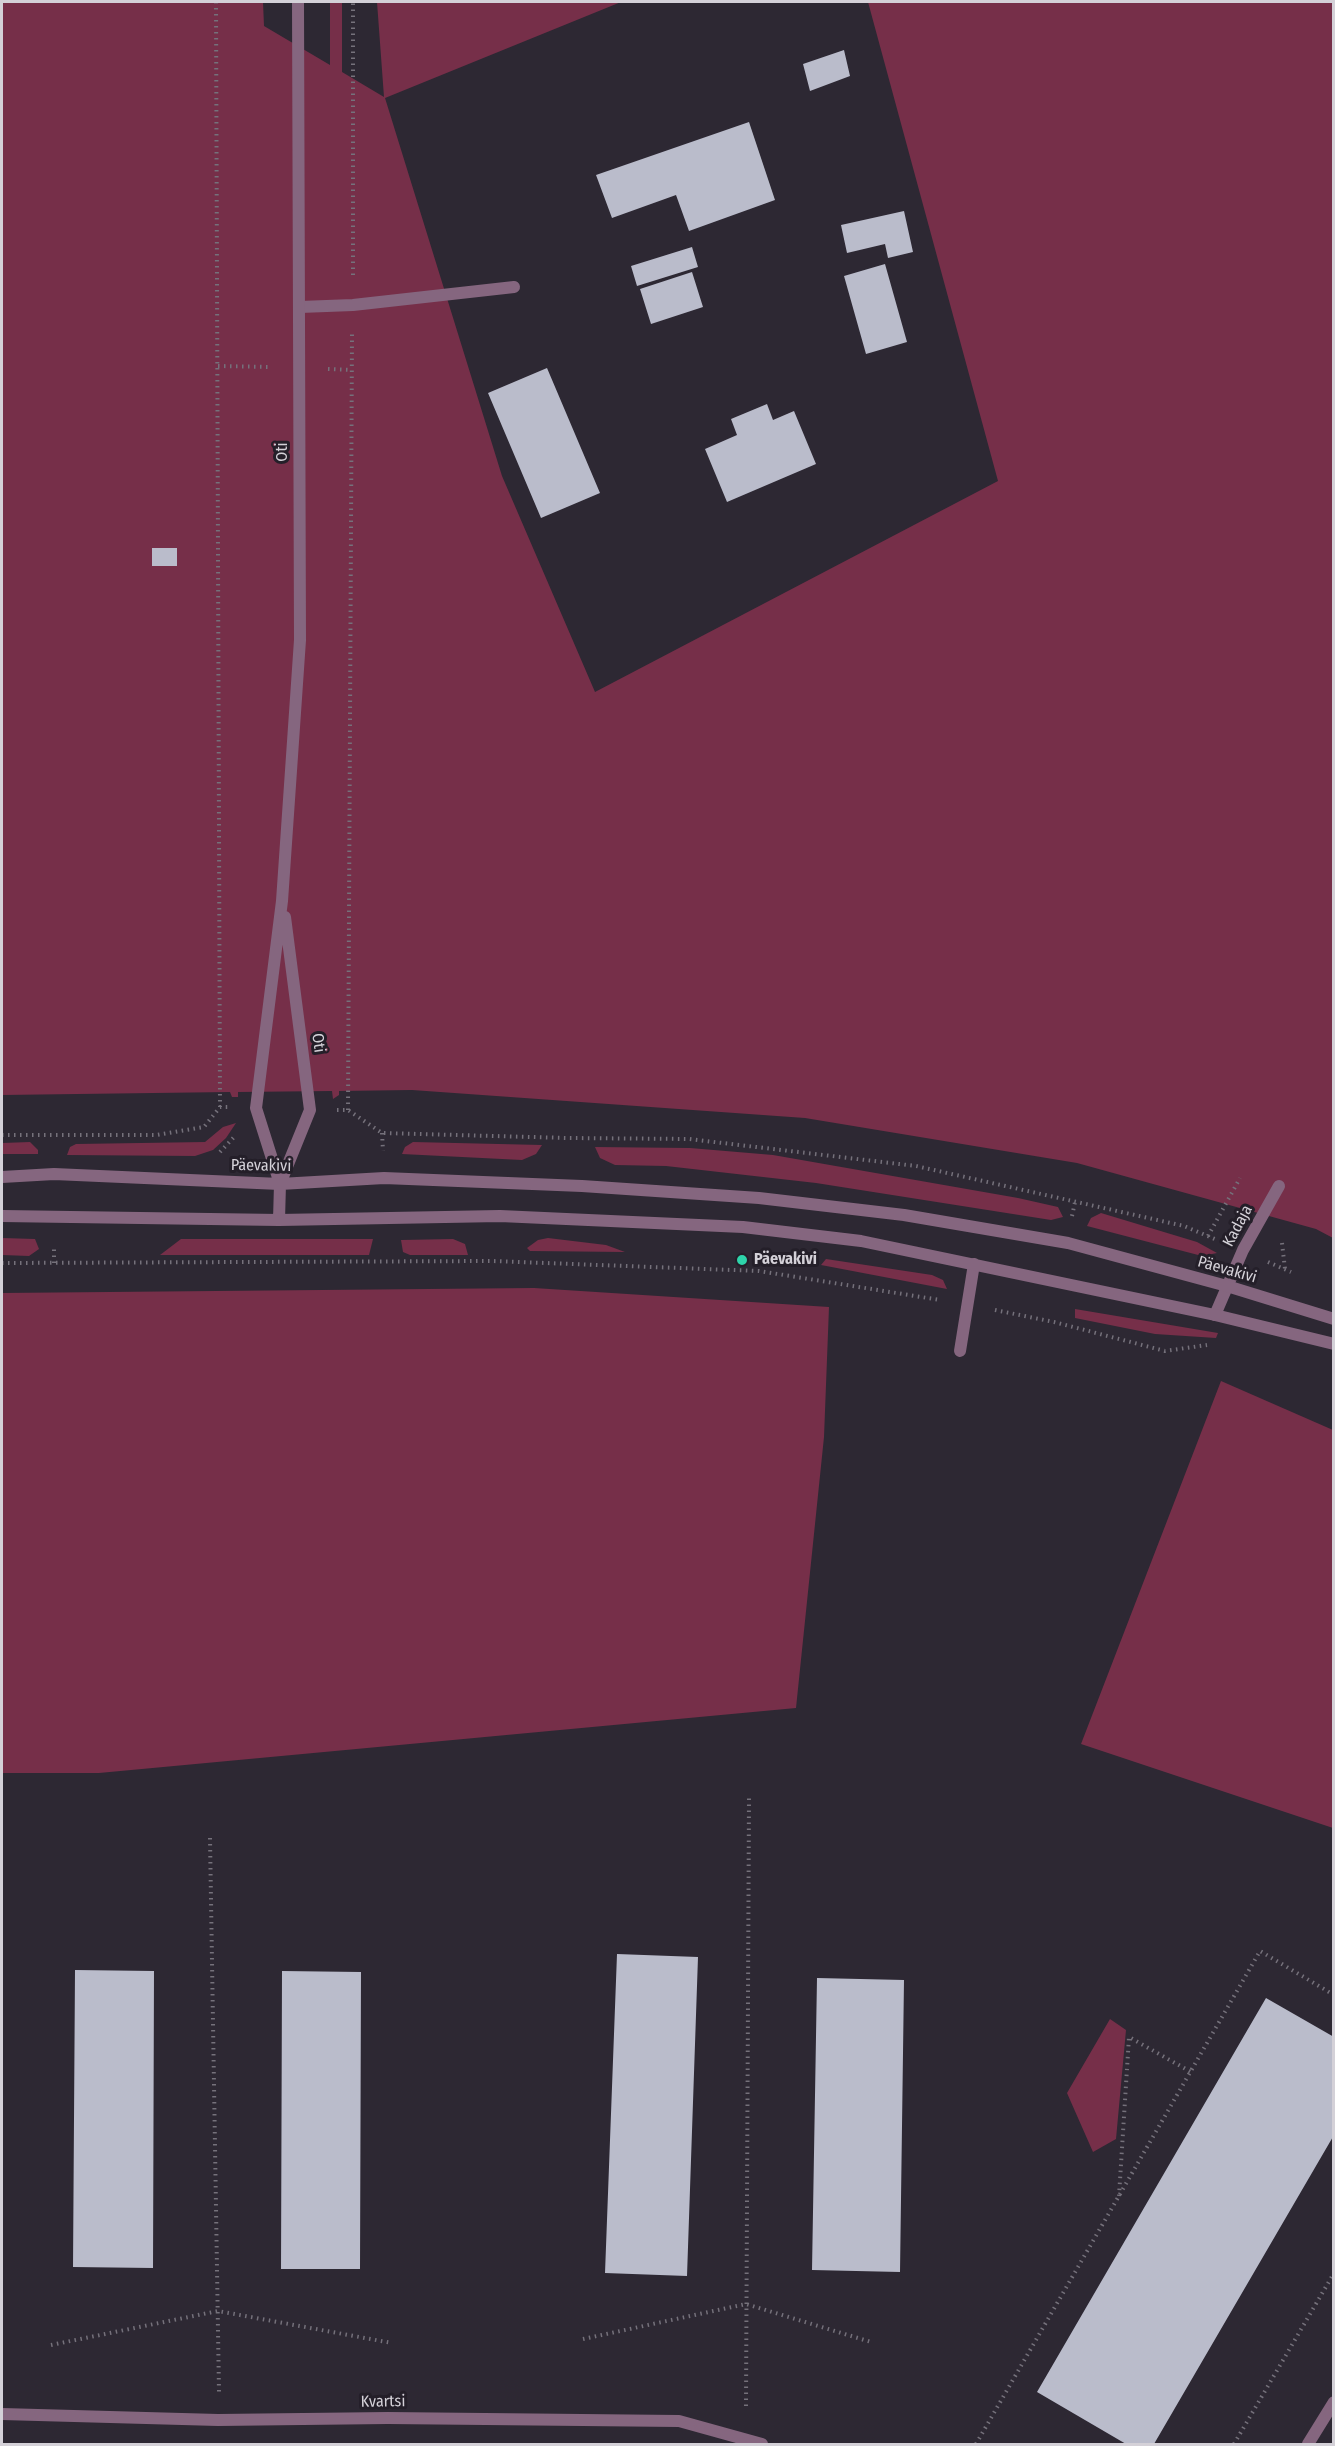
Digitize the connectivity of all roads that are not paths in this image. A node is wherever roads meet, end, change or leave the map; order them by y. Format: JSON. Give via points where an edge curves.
{"nodes":[{"id":1,"x":298,"y":2,"type":"edge"},
{"id":2,"x":514,"y":287,"type":"dead end"},
{"id":3,"x":300,"y":307,"type":"junction"},
{"id":4,"x":282,"y":901,"type":"junction"},
{"id":5,"x":2,"y":1177,"type":"edge"},
{"id":6,"x":280,"y":1184,"type":"junction"},
{"id":7,"x":1279,"y":1186,"type":"dead end"},
{"id":8,"x":2,"y":1216,"type":"edge"},
{"id":9,"x":279,"y":1220,"type":"junction"},
{"id":10,"x":974,"y":1264,"type":"junction"},
{"id":11,"x":1227,"y":1286,"type":"junction"},
{"id":12,"x":1215,"y":1315,"type":"junction"},
{"id":13,"x":1334,"y":1319,"type":"edge"},
{"id":14,"x":1334,"y":1344,"type":"edge"},
{"id":15,"x":960,"y":1352,"type":"dead end"},
{"id":16,"x":1334,"y":2402,"type":"edge"},
{"id":17,"x":2,"y":2414,"type":"edge"},
{"id":18,"x":762,"y":2445,"type":"edge"},
{"id":19,"x":1308,"y":2445,"type":"edge"}],
"edges":[{"from":1,"to":3,"type":"street","name":"Oti"},
{"from":2,"to":3,"type":"street"},
{"from":3,"to":4,"type":"street","name":"Oti","via":[[300,640]]},
{"from":4,"to":6,"type":"street","name":"Oti","via":[[256,1108]]},
{"from":4,"to":6,"type":"street","name":"Oti","via":[[310,1110]]},
{"from":5,"to":6,"type":"street","name":"Päevakivi","via":[[54,1174]]},
{"from":6,"to":9,"type":"street","name":"Oti"},
{"from":6,"to":11,"type":"street","name":"Päevakivi","via":[[384,1178],[759,1198],[904,1215],[1068,1243]]},
{"from":7,"to":11,"type":"street","name":"Kadaja"},
{"from":8,"to":9,"type":"street"},
{"from":9,"to":10,"type":"street","via":[[500,1216],[743,1227],[861,1241]]},
{"from":10,"to":12,"type":"street"},
{"from":10,"to":15,"type":"street"},
{"from":11,"to":12,"type":"street","name":"Kadaja"},
{"from":11,"to":13,"type":"street","name":"Päevakivi"},
{"from":12,"to":14,"type":"street"},
{"from":16,"to":19,"type":"street"},
{"from":17,"to":18,"type":"street","name":"Kvartsi","via":[[219,2420],[679,2421]]}]}
